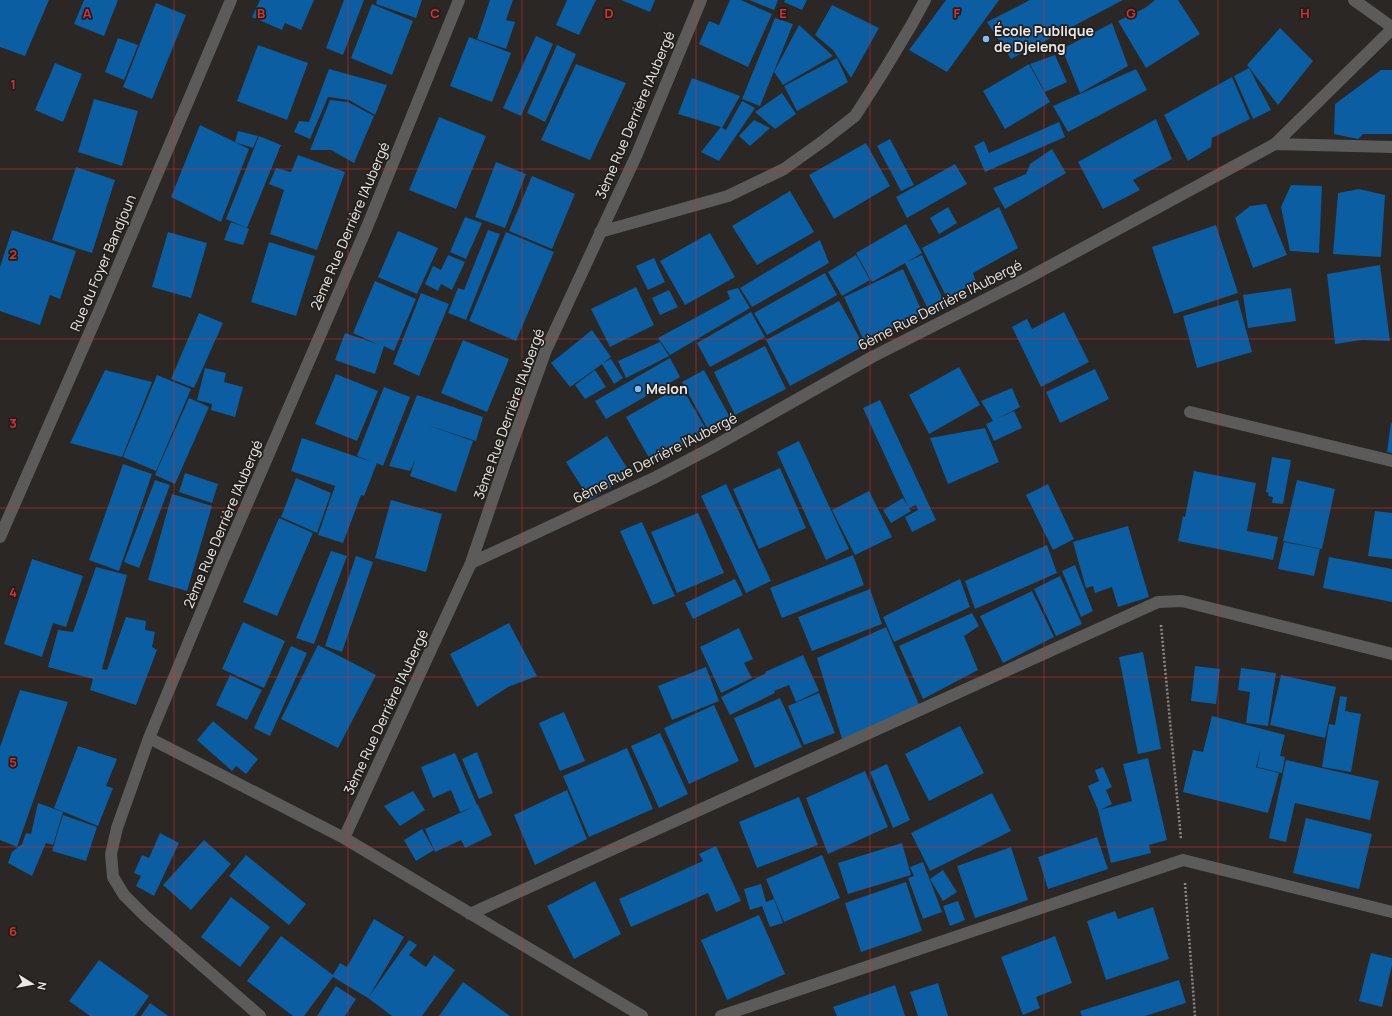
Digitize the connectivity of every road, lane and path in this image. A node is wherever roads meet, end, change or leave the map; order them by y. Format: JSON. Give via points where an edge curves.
{"nodes":[{"id":1,"x":231,"y":0,"type":"edge"},
{"id":2,"x":459,"y":0,"type":"edge"},
{"id":3,"x":701,"y":0,"type":"edge"},
{"id":4,"x":925,"y":0,"type":"edge"},
{"id":5,"x":1354,"y":0,"type":"edge"},
{"id":6,"x":1392,"y":28,"type":"edge"},
{"id":7,"x":1275,"y":144,"type":"junction"},
{"id":8,"x":1392,"y":147,"type":"edge"},
{"id":9,"x":600,"y":232,"type":"junction"},
{"id":10,"x":1190,"y":412,"type":"dead end"},
{"id":11,"x":1392,"y":461,"type":"edge"},
{"id":12,"x":0,"y":537,"type":"edge"},
{"id":13,"x":471,"y":563,"type":"junction"},
{"id":14,"x":1158,"y":602,"type":"junction"},
{"id":15,"x":1392,"y":654,"type":"edge"},
{"id":16,"x":149,"y":738,"type":"junction"},
{"id":17,"x":344,"y":838,"type":"junction"},
{"id":18,"x":1183,"y":860,"type":"junction"},
{"id":19,"x":1392,"y":912,"type":"edge"},
{"id":20,"x":470,"y":914,"type":"junction"},
{"id":21,"x":260,"y":1016,"type":"edge"},
{"id":22,"x":642,"y":1016,"type":"edge"},
{"id":23,"x":721,"y":1016,"type":"edge"},
{"id":24,"x":1195,"y":1016,"type":"edge"}],
"edges":[{"from":1,"to":12,"type":"street","name":"Rue du Foyer Bandjoun","via":[[104,302]]},
{"from":2,"to":16,"type":"street","name":"2ème Rue Derrière l'Aubergé","via":[[364,234],[221,564]]},
{"from":3,"to":9,"type":"street","name":"3ème Rue Derrière l'Aubergé"},
{"from":4,"to":9,"type":"street","via":[[855,116],[823,142],[784,169],[728,196]]},
{"from":5,"to":6,"type":"street"},
{"from":6,"to":7,"type":"street","name":"6ème Rue Derrière l'Aubergé"},
{"from":7,"to":8,"type":"street"},
{"from":7,"to":13,"type":"street","name":"6ème Rue Derrière l'Aubergé","via":[[1031,276],[872,357],[654,478]]},
{"from":9,"to":13,"type":"street","name":"3ème Rue Derrière l'Aubergé","via":[[546,350]]},
{"from":10,"to":11,"type":"street"},
{"from":13,"to":17,"type":"street","name":"3ème Rue Derrière l'Aubergé"},
{"from":14,"to":15,"type":"street","via":[[1182,601]]},
{"from":14,"to":18,"type":"path"},
{"from":14,"to":20,"type":"street"},
{"from":16,"to":17,"type":"street"},
{"from":16,"to":21,"type":"street","name":"2ème Rue Derrière l'Aubergé","via":[[117,828],[111,854],[113,877],[124,895],[145,916]]},
{"from":17,"to":20,"type":"street"},
{"from":18,"to":19,"type":"street"},
{"from":18,"to":23,"type":"street"},
{"from":18,"to":24,"type":"path"},
{"from":20,"to":22,"type":"street"}]}
